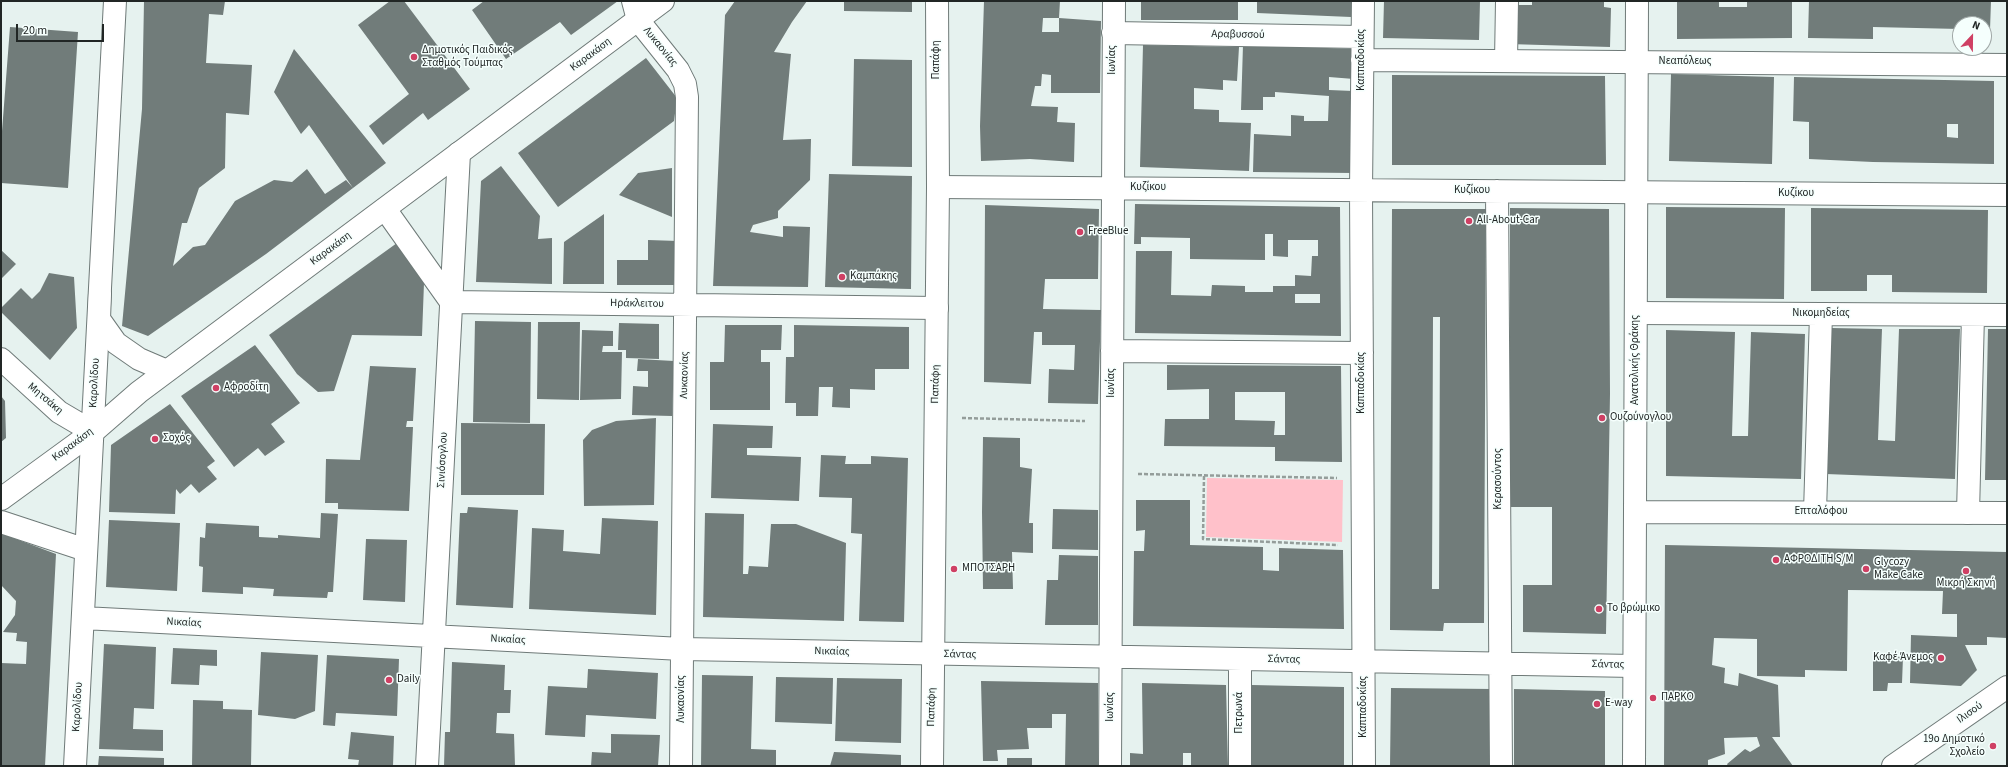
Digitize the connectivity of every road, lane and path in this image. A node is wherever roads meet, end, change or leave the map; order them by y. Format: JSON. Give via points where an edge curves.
{"nodes":[{"id":1,"x":115,"y":1,"type":"edge"},
{"id":2,"x":663,"y":1,"type":"edge"},
{"id":3,"x":937,"y":1,"type":"edge"},
{"id":4,"x":1114,"y":1,"type":"edge"},
{"id":5,"x":1363,"y":1,"type":"edge"},
{"id":6,"x":1507,"y":1,"type":"edge"},
{"id":7,"x":1637,"y":1,"type":"edge"},
{"id":8,"x":636,"y":10,"type":"edge"},
{"id":9,"x":1114,"y":33,"type":"junction"},
{"id":10,"x":1362,"y":37,"type":"junction"},
{"id":11,"x":1362,"y":60,"type":"junction"},
{"id":12,"x":1506,"y":61,"type":"junction"},
{"id":13,"x":1637,"y":62,"type":"junction"},
{"id":14,"x":2007,"y":65,"type":"edge"},
{"id":15,"x":459,"y":154,"type":"junction"},
{"id":16,"x":938,"y":187,"type":"junction"},
{"id":17,"x":1113,"y":188,"type":"junction"},
{"id":18,"x":1361,"y":190,"type":"junction"},
{"id":19,"x":1497,"y":191,"type":"junction"},
{"id":20,"x":1636,"y":193,"type":"junction"},
{"id":21,"x":2007,"y":195,"type":"edge"},
{"id":22,"x":385,"y":209,"type":"junction"},
{"id":23,"x":100,"y":293,"type":"junction"},
{"id":24,"x":451,"y":302,"type":"junction"},
{"id":25,"x":685,"y":305,"type":"junction"},
{"id":26,"x":937,"y":308,"type":"junction"},
{"id":27,"x":1636,"y":313,"type":"junction"},
{"id":28,"x":1821,"y":314,"type":"junction"},
{"id":29,"x":1973,"y":315,"type":"junction"},
{"id":30,"x":2007,"y":315,"type":"edge"},
{"id":31,"x":1112,"y":351,"type":"junction"},
{"id":32,"x":1362,"y":354,"type":"junction"},
{"id":33,"x":1,"y":359,"type":"edge"},
{"id":34,"x":168,"y":371,"type":"junction"},
{"id":35,"x":936,"y":417,"type":"junction"},
{"id":36,"x":1112,"y":422,"type":"junction"},
{"id":37,"x":92,"y":432,"type":"junction"},
{"id":38,"x":1112,"y":473,"type":"junction"},
{"id":39,"x":1204,"y":476,"type":"junction"},
{"id":40,"x":1363,"y":478,"type":"junction"},
{"id":41,"x":1,"y":499,"type":"edge"},
{"id":42,"x":1635,"y":512,"type":"junction"},
{"id":43,"x":1815,"y":512,"type":"junction"},
{"id":44,"x":1968,"y":512,"type":"junction"},
{"id":45,"x":2007,"y":513,"type":"edge"},
{"id":46,"x":1,"y":522,"type":"edge"},
{"id":47,"x":1363,"y":546,"type":"junction"},
{"id":48,"x":86,"y":550,"type":"junction"},
{"id":49,"x":83,"y":618,"type":"junction"},
{"id":50,"x":434,"y":636,"type":"junction"},
{"id":51,"x":682,"y":649,"type":"junction"},
{"id":52,"x":933,"y":654,"type":"junction"},
{"id":53,"x":1111,"y":658,"type":"junction"},
{"id":54,"x":1240,"y":660,"type":"junction"},
{"id":55,"x":1364,"y":662,"type":"junction"},
{"id":56,"x":1500,"y":664,"type":"junction"},
{"id":57,"x":1634,"y":666,"type":"junction"},
{"id":58,"x":2007,"y":687,"type":"edge"},
{"id":59,"x":75,"y":766,"type":"edge"},
{"id":60,"x":428,"y":766,"type":"edge"},
{"id":61,"x":681,"y":766,"type":"edge"},
{"id":62,"x":932,"y":766,"type":"edge"},
{"id":63,"x":1110,"y":766,"type":"edge"},
{"id":64,"x":1240,"y":766,"type":"edge"},
{"id":65,"x":1364,"y":766,"type":"edge"},
{"id":66,"x":1501,"y":766,"type":"edge"},
{"id":67,"x":1634,"y":766,"type":"edge"},
{"id":68,"x":1892,"y":766,"type":"edge"}],
"edges":[{"from":1,"to":23,"type":"street","name":"Καρολίδου"},
{"from":2,"to":8,"type":"street","name":"Καρακάση"},
{"from":3,"to":16,"type":"street","name":"Παπάφη"},
{"from":4,"to":9,"type":"street","name":"Ιωνίας"},
{"from":5,"to":10,"type":"street","name":"Καππαδοκίας"},
{"from":6,"to":12,"type":"street"},
{"from":7,"to":13,"type":"street","name":"Ανατολικής Θράκης"},
{"from":8,"to":15,"type":"street","name":"Καρακάση"},
{"from":8,"to":25,"type":"street","name":"Λυκαονίας","via":[[673,61],[682,76],[687,94]]},
{"from":9,"to":10,"type":"street","name":"Αραβυσσού"},
{"from":9,"to":17,"type":"street","name":"Ιωνίας"},
{"from":10,"to":11,"type":"street","name":"Καππαδοκίας"},
{"from":11,"to":12,"type":"street","name":"Νεαπόλεως"},
{"from":11,"to":18,"type":"street","name":"Καππαδοκίας"},
{"from":12,"to":13,"type":"street","name":"Νεαπόλεως"},
{"from":13,"to":14,"type":"street","name":"Νεαπόλεως"},
{"from":13,"to":20,"type":"street","name":"Ανατολικής Θράκης"},
{"from":15,"to":22,"type":"street","name":"Καρακάση"},
{"from":15,"to":24,"type":"street","name":"Σινιόσογλου"},
{"from":16,"to":17,"type":"street","name":"Κυζίκου"},
{"from":16,"to":26,"type":"street","name":"Παπάφη"},
{"from":17,"to":18,"type":"street","name":"Κυζίκου"},
{"from":17,"to":31,"type":"street","name":"Ιωνίας"},
{"from":18,"to":19,"type":"street","name":"Κυζίκου"},
{"from":18,"to":32,"type":"street","name":"Καππαδοκίας"},
{"from":19,"to":20,"type":"street","name":"Κυζίκου"},
{"from":19,"to":56,"type":"street","name":"Κερασούντος"},
{"from":20,"to":21,"type":"street","name":"Κυζίκου"},
{"from":20,"to":27,"type":"street","name":"Ανατολικής Θράκης"},
{"from":22,"to":24,"type":"street"},
{"from":22,"to":34,"type":"street","name":"Καρακάση"},
{"from":23,"to":34,"type":"street","via":[[99,319],[116,343],[139,359]]},
{"from":23,"to":37,"type":"street","name":"Καρολίδου"},
{"from":24,"to":25,"type":"street","name":"Ηράκλειτου"},
{"from":24,"to":50,"type":"street","name":"Σινιόσογλου"},
{"from":25,"to":26,"type":"street","name":"Ηράκλειτου"},
{"from":25,"to":51,"type":"street","name":"Λυκαονίας"},
{"from":26,"to":35,"type":"street","name":"Παπάφη"},
{"from":27,"to":28,"type":"street","name":"Νικομηδείας"},
{"from":27,"to":42,"type":"street","name":"Ανατολικής Θράκης"},
{"from":28,"to":29,"type":"street","name":"Νικομηδείας"},
{"from":28,"to":43,"type":"street"},
{"from":29,"to":30,"type":"street","name":"Νικομηδείας"},
{"from":29,"to":44,"type":"street"},
{"from":31,"to":32,"type":"street"},
{"from":31,"to":36,"type":"street","name":"Ιωνίας"},
{"from":32,"to":40,"type":"street","name":"Καππαδοκίας"},
{"from":33,"to":37,"type":"street","name":"Μητσάκη","via":[[59,412]]},
{"from":34,"to":37,"type":"street","name":"Καρακάση"},
{"from":35,"to":36,"type":"path"},
{"from":35,"to":52,"type":"street","name":"Παπάφη"},
{"from":36,"to":38,"type":"street","name":"Ιωνίας"},
{"from":37,"to":41,"type":"street","name":"Καρακάση"},
{"from":37,"to":48,"type":"street","name":"Καρολίδου"},
{"from":38,"to":39,"type":"path"},
{"from":38,"to":53,"type":"street","name":"Ιωνίας"},
{"from":39,"to":40,"type":"path"},
{"from":39,"to":47,"type":"path","via":[[1203,539]]},
{"from":40,"to":47,"type":"street","name":"Καππαδοκίας"},
{"from":42,"to":43,"type":"street","name":"Επταλόφου"},
{"from":42,"to":57,"type":"street","name":"Ανατολικής Θράκης"},
{"from":43,"to":44,"type":"street","name":"Επταλόφου"},
{"from":44,"to":45,"type":"street","name":"Επταλόφου"},
{"from":46,"to":48,"type":"street"},
{"from":47,"to":55,"type":"street","name":"Καππαδοκίας"},
{"from":48,"to":49,"type":"street","name":"Καρολίδου"},
{"from":49,"to":50,"type":"street","name":"Νικαίας"},
{"from":49,"to":59,"type":"street","name":"Καρολίδου"},
{"from":50,"to":51,"type":"street","name":"Νικαίας"},
{"from":50,"to":60,"type":"street","name":"Σινιόσογλου"},
{"from":51,"to":52,"type":"street","name":"Νικαίας"},
{"from":51,"to":61,"type":"street","name":"Λυκαονίας"},
{"from":52,"to":53,"type":"street","name":"Σάντας"},
{"from":52,"to":62,"type":"street","name":"Παπάφη"},
{"from":53,"to":54,"type":"street","name":"Σάντας"},
{"from":53,"to":63,"type":"street","name":"Ιωνίας"},
{"from":54,"to":55,"type":"street","name":"Σάντας"},
{"from":54,"to":64,"type":"street","name":"Πετρωνά"},
{"from":55,"to":56,"type":"street","name":"Σάντας"},
{"from":55,"to":65,"type":"street","name":"Καππαδοκίας"},
{"from":56,"to":57,"type":"street","name":"Σάντας"},
{"from":56,"to":66,"type":"street","name":"Κερασούντος"},
{"from":57,"to":67,"type":"street","name":"Ανατολικής Θράκης"},
{"from":58,"to":68,"type":"street","name":"Ιλισού"}]}
